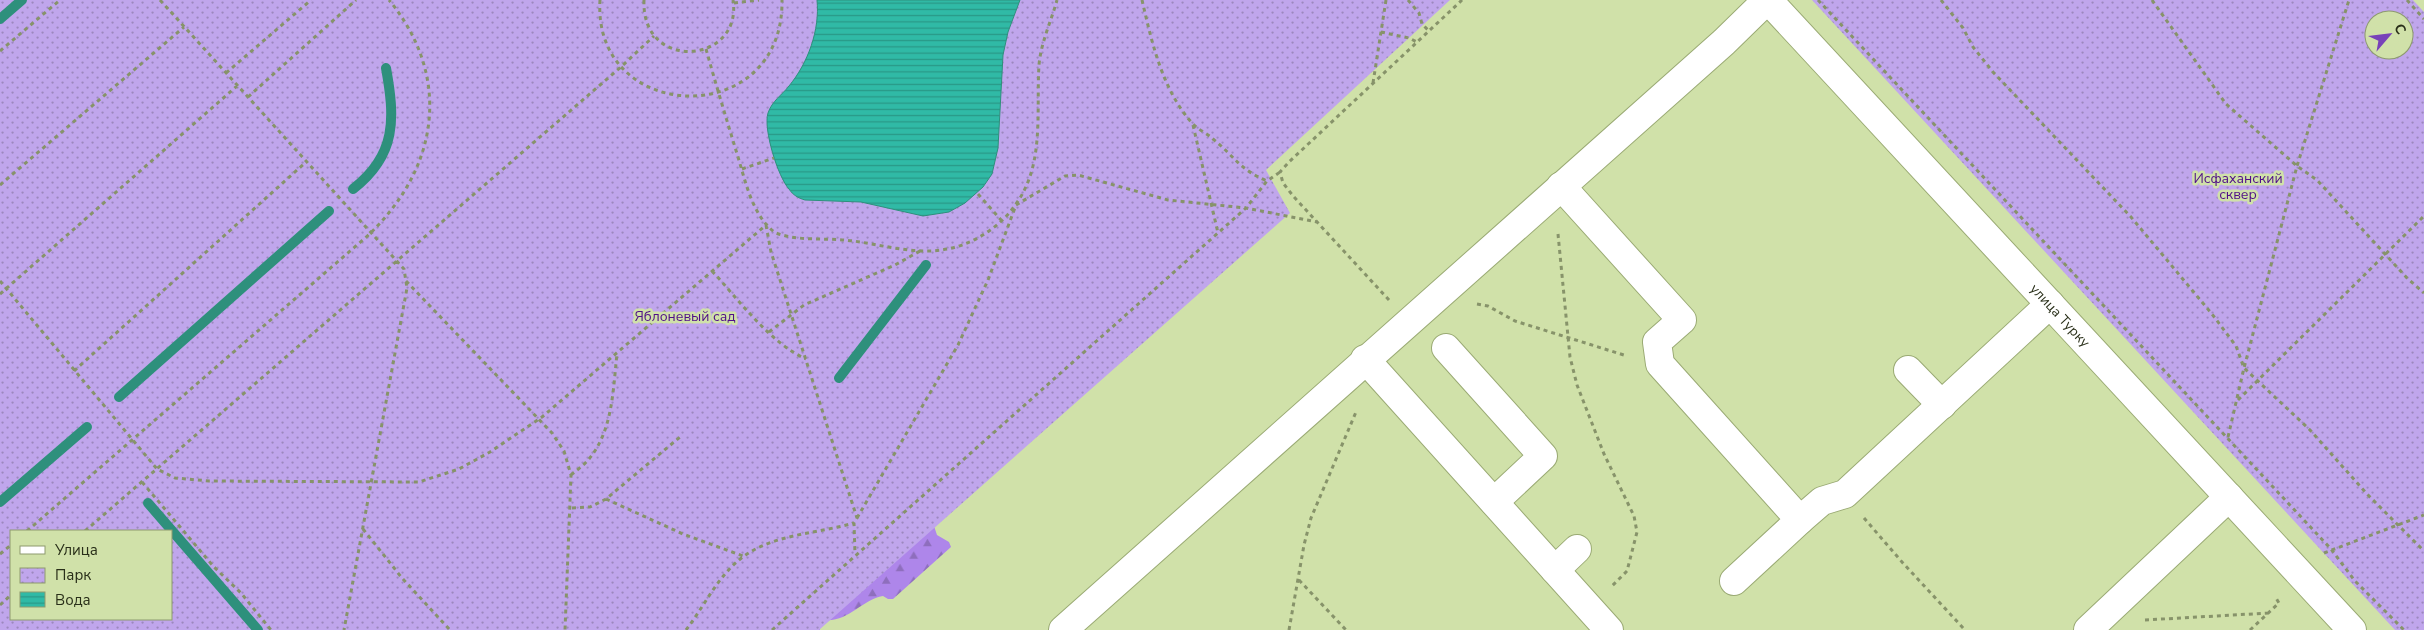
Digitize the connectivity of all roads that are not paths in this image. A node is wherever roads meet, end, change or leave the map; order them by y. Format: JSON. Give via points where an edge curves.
{"nodes":[{"id":1,"x":1768,"y":0,"type":"edge"},
{"id":2,"x":1561,"y":186,"type":"junction"},
{"id":3,"x":2050,"y":304,"type":"junction"},
{"id":4,"x":1446,"y":348,"type":"dead end"},
{"id":5,"x":1365,"y":359,"type":"junction"},
{"id":6,"x":1908,"y":370,"type":"dead end"},
{"id":7,"x":1942,"y":405,"type":"junction"},
{"id":8,"x":2229,"y":497,"type":"junction"},
{"id":9,"x":1494,"y":502,"type":"junction"},
{"id":10,"x":1800,"y":520,"type":"junction"},
{"id":11,"x":1577,"y":549,"type":"dead end"},
{"id":12,"x":1555,"y":570,"type":"junction"},
{"id":13,"x":1734,"y":581,"type":"dead end"},
{"id":14,"x":2094,"y":624,"type":"edge"},
{"id":15,"x":1063,"y":630,"type":"edge"},
{"id":16,"x":1609,"y":630,"type":"edge"},
{"id":17,"x":2352,"y":630,"type":"edge"}],
"edges":[{"from":1,"to":2,"type":"street"},
{"from":1,"to":3,"type":"street","name":"улица Турку"},
{"from":2,"to":5,"type":"street"},
{"from":2,"to":10,"type":"street","via":[[1682,320],[1657,342],[1660,364]]},
{"from":3,"to":7,"type":"street"},
{"from":3,"to":8,"type":"street","name":"улица Турку"},
{"from":4,"to":9,"type":"street","via":[[1543,456]]},
{"from":5,"to":9,"type":"street"},
{"from":5,"to":15,"type":"street"},
{"from":6,"to":7,"type":"street"},
{"from":7,"to":10,"type":"street","via":[[1845,494],[1822,501]]},
{"from":8,"to":14,"type":"street"},
{"from":8,"to":17,"type":"street","name":"улица Турку"},
{"from":9,"to":12,"type":"street"},
{"from":10,"to":13,"type":"street"},
{"from":11,"to":12,"type":"street"},
{"from":12,"to":16,"type":"street"}]}
